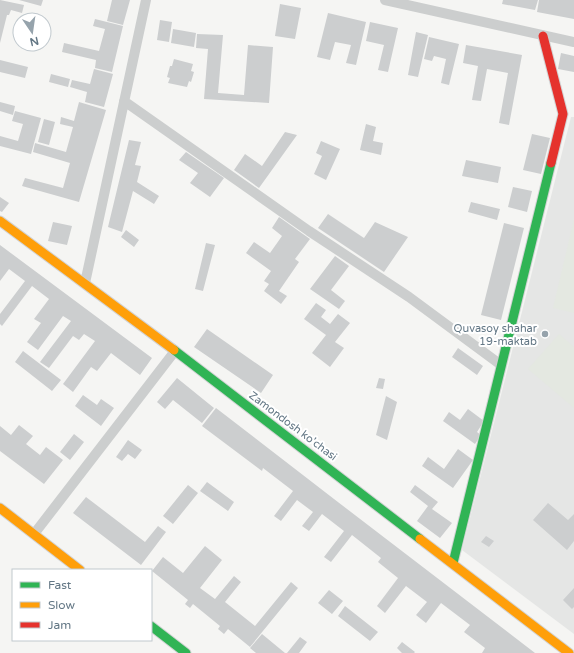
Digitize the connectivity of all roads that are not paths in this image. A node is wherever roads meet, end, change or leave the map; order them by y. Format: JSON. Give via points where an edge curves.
{"nodes":[{"id":1,"x":146,"y":0,"type":"edge"},
{"id":2,"x":384,"y":0,"type":"edge"},
{"id":3,"x":544,"y":36,"type":"junction"},
{"id":4,"x":574,"y":42,"type":"edge"},
{"id":5,"x":124,"y":101,"type":"junction"},
{"id":6,"x":0,"y":221,"type":"edge"},
{"id":7,"x":85,"y":283,"type":"junction"},
{"id":8,"x":175,"y":351,"type":"junction"},
{"id":9,"x":501,"y":365,"type":"junction"},
{"id":10,"x":0,"y":508,"type":"edge"},
{"id":11,"x":34,"y":534,"type":"junction"},
{"id":12,"x":453,"y":562,"type":"junction"},
{"id":13,"x":79,"y":569,"type":"edge"},
{"id":14,"x":152,"y":627,"type":"edge"},
{"id":15,"x":571,"y":651,"type":"edge"},
{"id":16,"x":186,"y":653,"type":"edge"}],
"edges":[{"from":1,"to":5,"type":"street"},
{"from":2,"to":3,"type":"street"},
{"from":3,"to":4,"type":"street"},
{"from":3,"to":9,"type":"street","via":[[563,114]]},
{"from":5,"to":7,"type":"street"},
{"from":5,"to":9,"type":"street","via":[[309,231],[409,297]]},
{"from":6,"to":7,"type":"street","name":"Zamondosh ko'chasi"},
{"from":7,"to":8,"type":"street","name":"Zamondosh ko'chasi"},
{"from":8,"to":11,"type":"street"},
{"from":8,"to":12,"type":"street","name":"Zamondosh ko'chasi"},
{"from":9,"to":12,"type":"street"},
{"from":10,"to":11,"type":"street"},
{"from":11,"to":13,"type":"street"},
{"from":12,"to":15,"type":"street","name":"Zamondosh ko'chasi"},
{"from":14,"to":16,"type":"street"}]}
